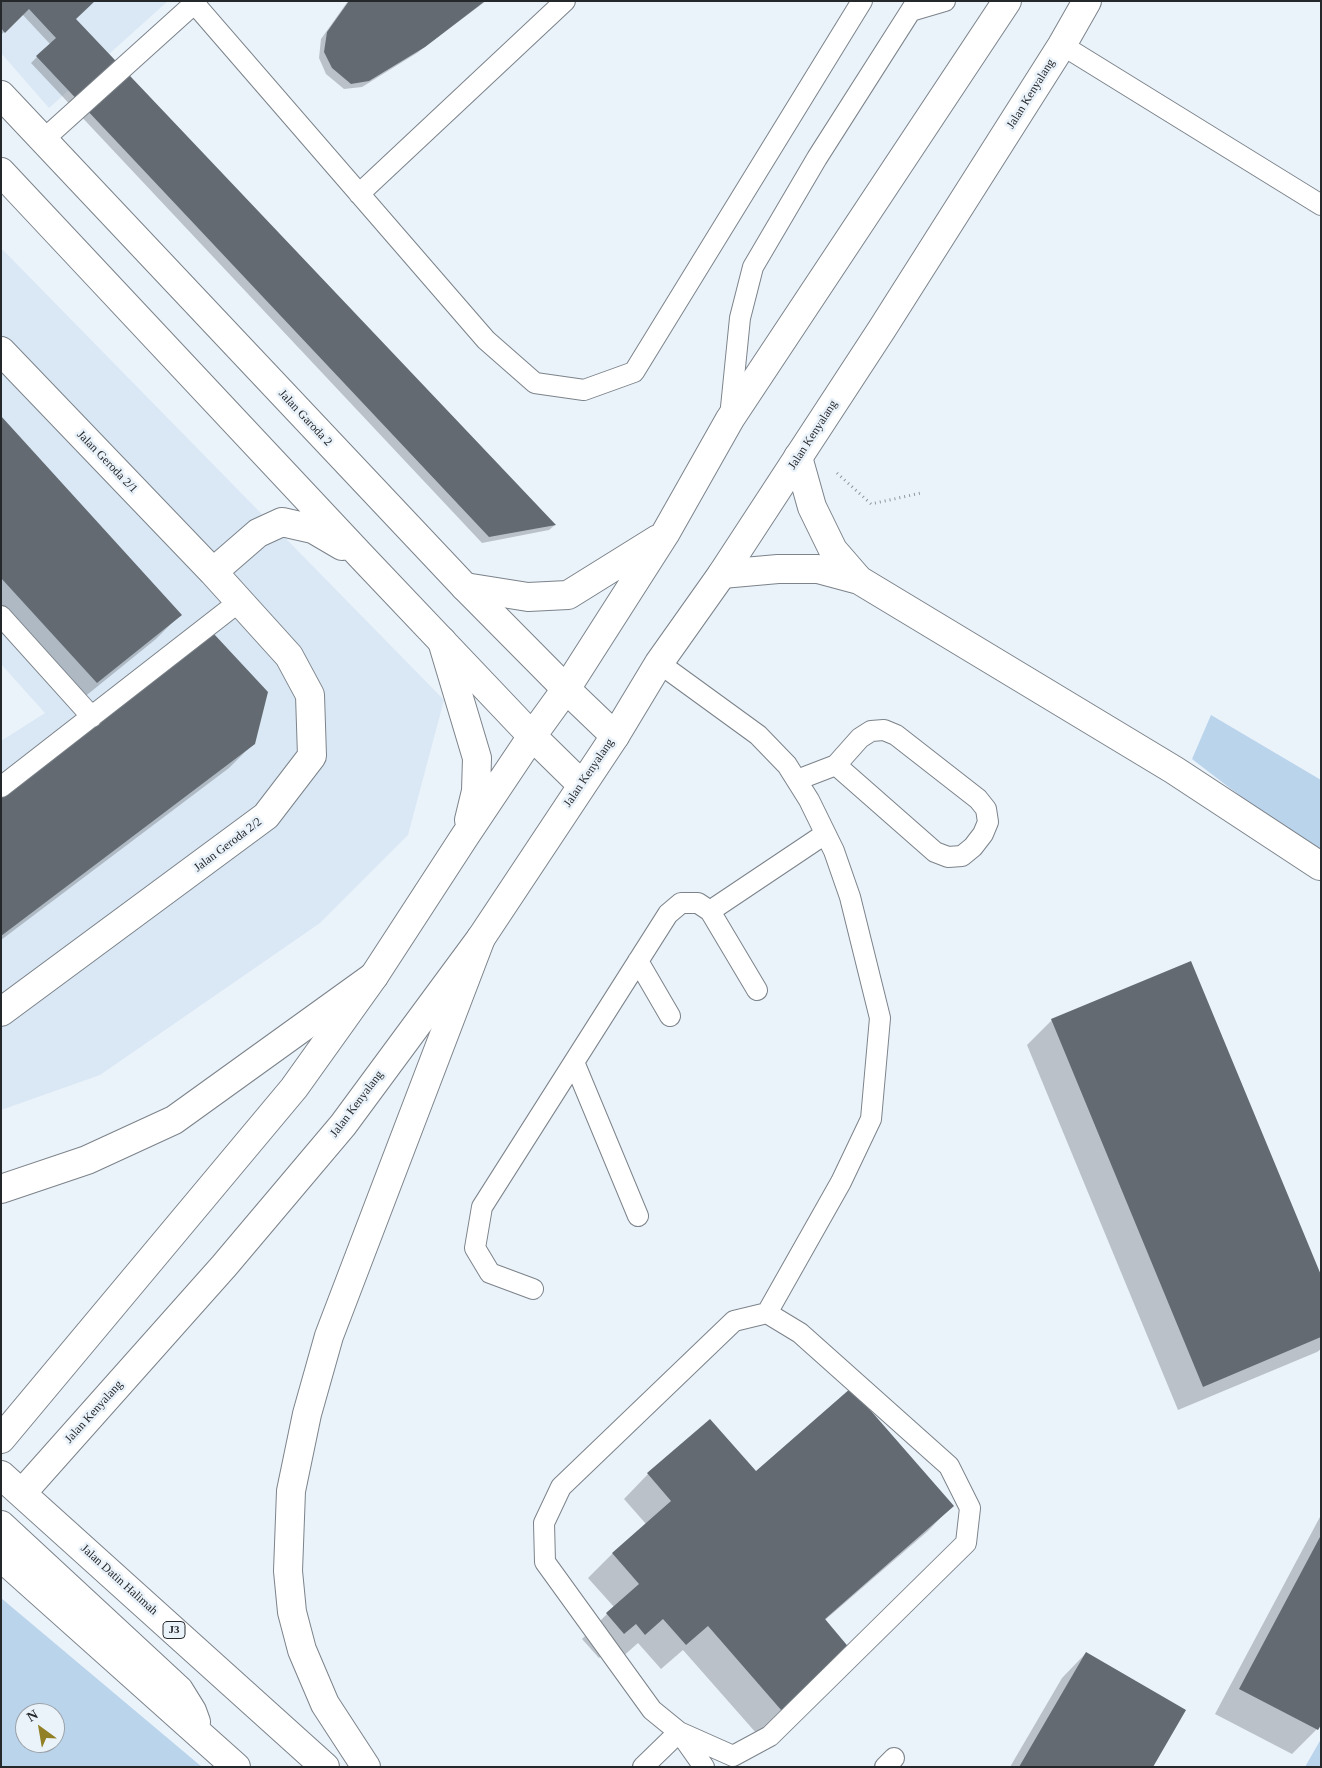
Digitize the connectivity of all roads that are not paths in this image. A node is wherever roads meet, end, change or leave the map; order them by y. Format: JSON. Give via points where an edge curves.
{"nodes":[{"id":1,"x":565,"y":1,"type":"edge"},
{"id":2,"x":862,"y":1,"type":"edge"},
{"id":3,"x":945,"y":1,"type":"edge"},
{"id":4,"x":1007,"y":1,"type":"edge"},
{"id":5,"x":1088,"y":1,"type":"edge"},
{"id":6,"x":196,"y":2,"type":"edge"},
{"id":7,"x":914,"y":6,"type":"edge"},
{"id":8,"x":1062,"y":45,"type":"junction"},
{"id":9,"x":1,"y":95,"type":"edge"},
{"id":10,"x":43,"y":140,"type":"junction"},
{"id":11,"x":1,"y":172,"type":"edge"},
{"id":12,"x":360,"y":194,"type":"junction"},
{"id":13,"x":1321,"y":205,"type":"edge"},
{"id":14,"x":1,"y":351,"type":"edge"},
{"id":15,"x":730,"y":419,"type":"junction"},
{"id":16,"x":802,"y":451,"type":"junction"},
{"id":17,"x":665,"y":534,"type":"junction"},
{"id":18,"x":362,"y":557,"type":"junction"},
{"id":19,"x":213,"y":572,"type":"junction"},
{"id":20,"x":722,"y":574,"type":"junction"},
{"id":21,"x":859,"y":580,"type":"junction"},
{"id":22,"x":465,"y":586,"type":"junction"},
{"id":23,"x":240,"y":601,"type":"junction"},
{"id":24,"x":1,"y":616,"type":"edge"},
{"id":25,"x":442,"y":641,"type":"junction"},
{"id":26,"x":659,"y":663,"type":"junction"},
{"id":27,"x":566,"y":689,"type":"junction"},
{"id":28,"x":92,"y":717,"type":"junction"},
{"id":29,"x":532,"y":736,"type":"junction"},
{"id":30,"x":614,"y":736,"type":"junction"},
{"id":31,"x":836,"y":765,"type":"junction"},
{"id":32,"x":797,"y":780,"type":"junction"},
{"id":33,"x":581,"y":784,"type":"junction"},
{"id":34,"x":1,"y":787,"type":"edge"},
{"id":35,"x":825,"y":834,"type":"junction"},
{"id":36,"x":465,"y":836,"type":"junction"},
{"id":37,"x":1320,"y":866,"type":"edge"},
{"id":38,"x":710,"y":911,"type":"junction"},
{"id":39,"x":481,"y":938,"type":"junction"},
{"id":40,"x":638,"y":961,"type":"junction"},
{"id":41,"x":374,"y":976,"type":"junction"},
{"id":42,"x":757,"y":990,"type":"dead end"},
{"id":43,"x":1,"y":1012,"type":"edge"},
{"id":44,"x":670,"y":1016,"type":"dead end"},
{"id":45,"x":574,"y":1062,"type":"junction"},
{"id":46,"x":1,"y":1189,"type":"edge"},
{"id":47,"x":638,"y":1216,"type":"dead end"},
{"id":48,"x":533,"y":1289,"type":"dead end"},
{"id":49,"x":767,"y":1313,"type":"junction"},
{"id":50,"x":1,"y":1439,"type":"edge"},
{"id":51,"x":1,"y":1475,"type":"edge"},
{"id":52,"x":12,"y":1497,"type":"edge"},
{"id":53,"x":1,"y":1525,"type":"edge"},
{"id":54,"x":1,"y":1558,"type":"edge"},
{"id":55,"x":679,"y":1732,"type":"junction"},
{"id":56,"x":201,"y":1735,"type":"junction"},
{"id":57,"x":236,"y":1767,"type":"edge"},
{"id":58,"x":324,"y":1767,"type":"edge"},
{"id":59,"x":366,"y":1767,"type":"edge"},
{"id":60,"x":643,"y":1767,"type":"edge"},
{"id":61,"x":704,"y":1767,"type":"edge"}],
"edges":[{"from":1,"to":12,"type":"lane"},
{"from":2,"to":12,"type":"lane","via":[[634,372],[584,390],[535,383],[486,340]]},
{"from":3,"to":7,"type":"lane"},
{"from":4,"to":15,"type":"street"},
{"from":5,"to":8,"type":"street","name":"Jalan Kenyalang"},
{"from":6,"to":10,"type":"lane"},
{"from":6,"to":12,"type":"lane"},
{"from":7,"to":15,"type":"lane","via":[[817,158],[753,267],[740,318]]},
{"from":8,"to":13,"type":"lane"},
{"from":8,"to":16,"type":"street","name":"Jalan Kenyalang"},
{"from":9,"to":10,"type":"street","name":"Jalan Garoda 2"},
{"from":10,"to":22,"type":"street","name":"Jalan Garoda 2"},
{"from":11,"to":18,"type":"street"},
{"from":14,"to":19,"type":"street","name":"Jalan Geroda 2/1"},
{"from":15,"to":17,"type":"street"},
{"from":16,"to":20,"type":"street","name":"Jalan Kenyalang"},
{"from":16,"to":21,"type":"street","via":[[812,507],[833,550]]},
{"from":17,"to":22,"type":"street","via":[[568,595],[528,597]]},
{"from":17,"to":27,"type":"street"},
{"from":18,"to":19,"type":"street","via":[[313,529],[282,522],[258,532]]},
{"from":18,"to":25,"type":"street"},
{"from":19,"to":23,"type":"street","name":"Jalan Geroda 2/2"},
{"from":20,"to":21,"type":"street","via":[[818,569]]},
{"from":20,"to":26,"type":"street","name":"Jalan Kenyalang"},
{"from":21,"to":37,"type":"street","via":[[1174,770]]},
{"from":22,"to":27,"type":"street","name":"Jalan Garoda 2"},
{"from":23,"to":28,"type":"lane"},
{"from":23,"to":43,"type":"street","name":"Jalan Geroda 2/2","via":[[289,656],[310,695],[312,756],[266,816]]},
{"from":24,"to":28,"type":"lane"},
{"from":25,"to":29,"type":"street"},
{"from":25,"to":36,"type":"street","via":[[477,758],[476,791]]},
{"from":26,"to":30,"type":"street","name":"Jalan Kenyalang"},
{"from":26,"to":32,"type":"lane","via":[[758,735]]},
{"from":27,"to":29,"type":"street"},
{"from":27,"to":30,"type":"street","name":"Jalan Garoda 2"},
{"from":28,"to":34,"type":"lane"},
{"from":29,"to":33,"type":"street"},
{"from":29,"to":36,"type":"street"},
{"from":30,"to":33,"type":"street","name":"Jalan Kenyalang"},
{"from":31,"to":31,"type":"lane","via":[[860,738],[871,731],[884,730],[896,735],[978,799],[986,809],[988,822],[973,847],[962,856],[948,857],[935,852]]},
{"from":31,"to":32,"type":"lane"},
{"from":32,"to":35,"type":"lane"},
{"from":33,"to":39,"type":"street","name":"Jalan Kenyalang"},
{"from":35,"to":38,"type":"lane"},
{"from":35,"to":49,"type":"lane","via":[[850,897],[880,1018],[871,1119],[841,1182]]},
{"from":36,"to":41,"type":"street"},
{"from":38,"to":40,"type":"lane","via":[[698,903],[681,903],[668,914]]},
{"from":38,"to":42,"type":"lane"},
{"from":39,"to":52,"type":"street","name":"Jalan Kenyalang","via":[[343,1125],[224,1266]]},
{"from":39,"to":59,"type":"street","via":[[329,1336],[307,1414],[291,1491],[288,1571],[292,1612],[302,1650],[325,1704]]},
{"from":40,"to":44,"type":"lane"},
{"from":40,"to":45,"type":"lane"},
{"from":41,"to":46,"type":"street","via":[[174,1120],[87,1160]]},
{"from":41,"to":50,"type":"street","via":[[294,1088]]},
{"from":45,"to":47,"type":"lane"},
{"from":45,"to":48,"type":"lane","via":[[482,1207],[475,1248],[490,1273]]},
{"from":49,"to":55,"type":"lane","via":[[734,1321],[561,1487],[544,1523],[545,1562],[652,1710]]},
{"from":49,"to":55,"type":"lane","via":[[800,1333],[949,1466],[970,1508],[966,1543],[770,1736],[733,1756]]},
{"from":51,"to":52,"type":"street","name":"Jalan Datin Halimah","number":"J3"},
{"from":52,"to":58,"type":"street","name":"Jalan Datin Halimah","number":"J3"},
{"from":53,"to":56,"type":"street","via":[[179,1690]]},
{"from":54,"to":56,"type":"street"},
{"from":55,"to":60,"type":"lane"},
{"from":55,"to":61,"type":"lane"},
{"from":56,"to":57,"type":"street"}]}
